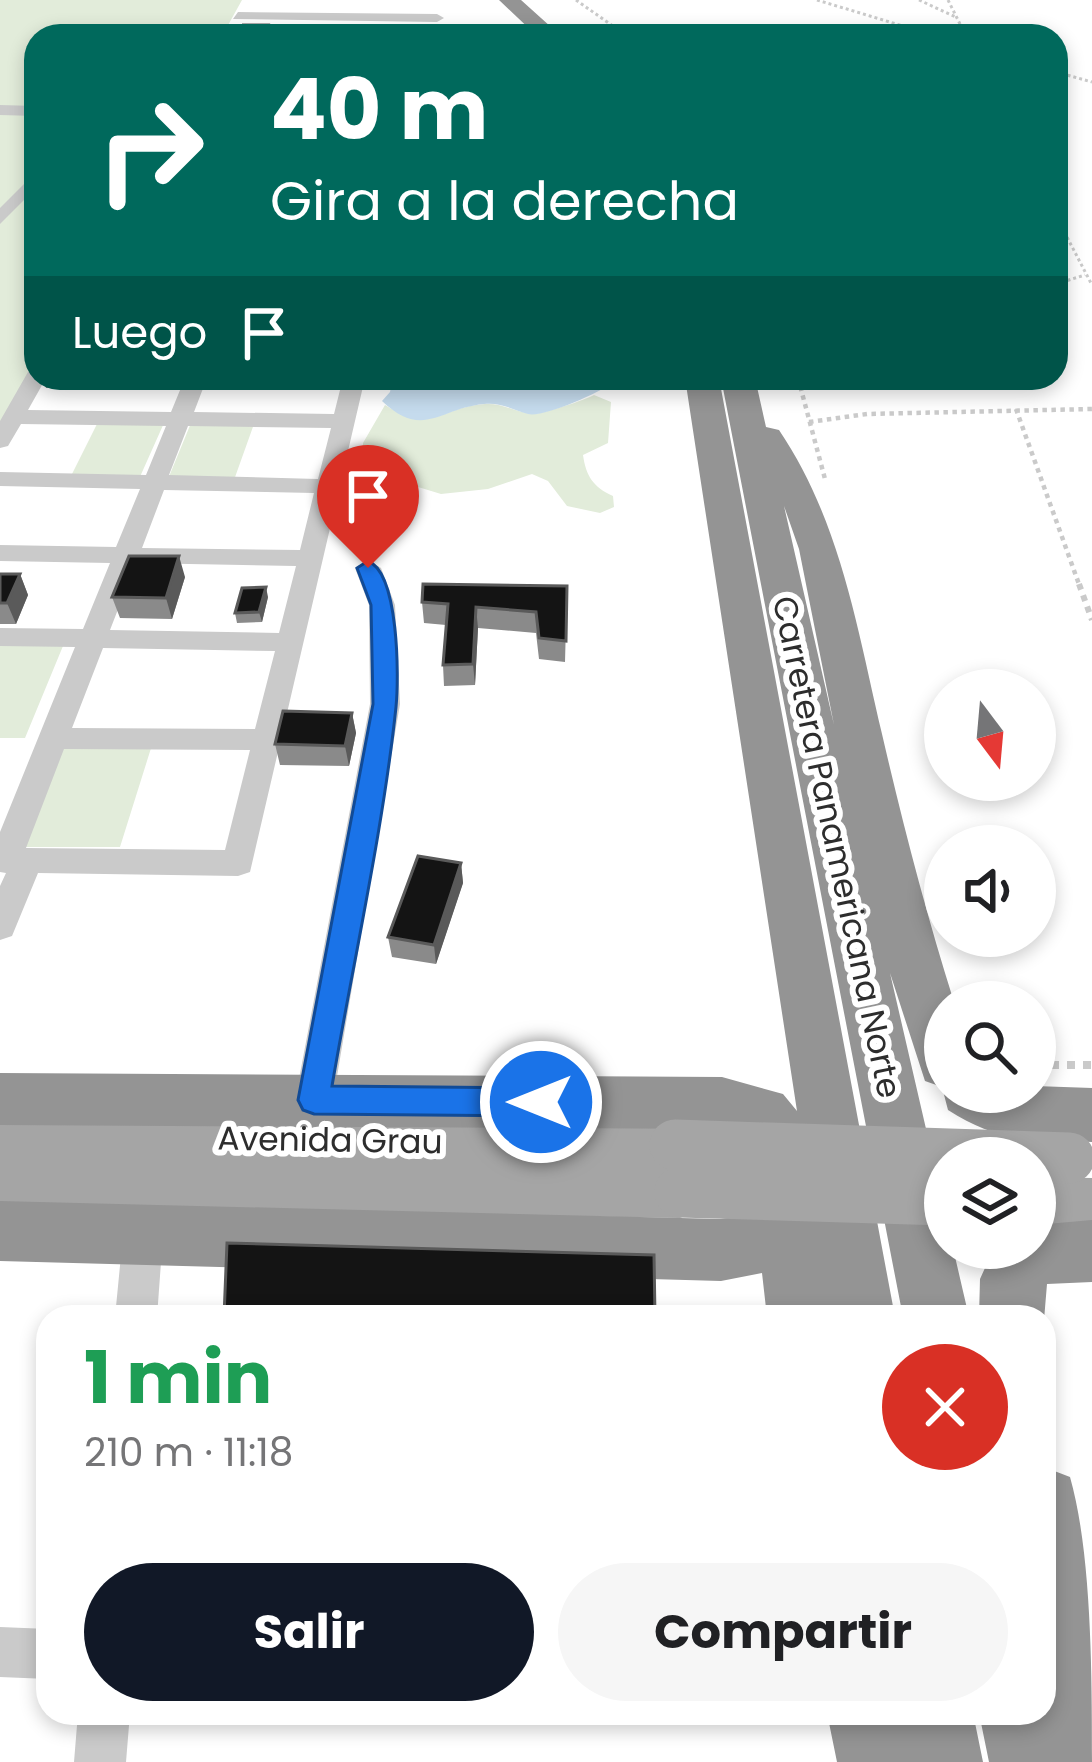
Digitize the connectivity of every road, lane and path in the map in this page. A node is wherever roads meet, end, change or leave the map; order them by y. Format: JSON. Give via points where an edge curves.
{"nodes":[{"id":1,"x":248,"y":0,"type":"edge"},
{"id":2,"x":345,"y":0,"type":"edge"},
{"id":3,"x":441,"y":0,"type":"edge"},
{"id":4,"x":509,"y":0,"type":"edge"},
{"id":5,"x":575,"y":0,"type":"edge"},
{"id":6,"x":817,"y":0,"type":"edge"},
{"id":7,"x":919,"y":0,"type":"edge"},
{"id":8,"x":948,"y":0,"type":"edge"},
{"id":9,"x":238,"y":16,"type":"junction"},
{"id":10,"x":956,"y":16,"type":"junction"},
{"id":11,"x":338,"y":17,"type":"junction"},
{"id":12,"x":437,"y":18,"type":"junction"},
{"id":13,"x":234,"y":24,"type":"edge"},
{"id":14,"x":335,"y":24,"type":"edge"},
{"id":15,"x":436,"y":24,"type":"edge"},
{"id":16,"x":548,"y":24,"type":"edge"},
{"id":17,"x":609,"y":24,"type":"edge"},
{"id":18,"x":896,"y":24,"type":"edge"},
{"id":19,"x":960,"y":24,"type":"edge"},
{"id":20,"x":24,"y":191,"type":"edge"},
{"id":21,"x":0,"y":219,"type":"edge"},
{"id":22,"x":1068,"y":238,"type":"edge"},
{"id":23,"x":1086,"y":272,"type":"junction"},
{"id":24,"x":1068,"y":282,"type":"edge"},
{"id":25,"x":1092,"y":285,"type":"edge"},
{"id":26,"x":29,"y":390,"type":"edge"},
{"id":27,"x":191,"y":390,"type":"edge"},
{"id":28,"x":351,"y":390,"type":"edge"},
{"id":29,"x":728,"y":390,"type":"edge"},
{"id":30,"x":728,"y":390,"type":"edge"},
{"id":31,"x":731,"y":390,"type":"edge"},
{"id":32,"x":1016,"y":409,"type":"junction"},
{"id":33,"x":1092,"y":409,"type":"edge"},
{"id":34,"x":13,"y":417,"type":"junction"},
{"id":35,"x":179,"y":419,"type":"junction"},
{"id":36,"x":343,"y":421,"type":"junction"},
{"id":37,"x":809,"y":422,"type":"dead end"},
{"id":38,"x":0,"y":441,"type":"edge"},
{"id":39,"x":0,"y":479,"type":"edge"},
{"id":40,"x":154,"y":482,"type":"junction"},
{"id":41,"x":328,"y":486,"type":"junction"},
{"id":42,"x":0,"y":553,"type":"edge"},
{"id":43,"x":126,"y":555,"type":"junction"},
{"id":44,"x":311,"y":558,"type":"junction"},
{"id":45,"x":368,"y":568,"type":"dead end"},
{"id":46,"x":1092,"y":620,"type":"edge"},
{"id":47,"x":0,"y":637,"type":"edge"},
{"id":48,"x":93,"y":638,"type":"junction"},
{"id":49,"x":292,"y":642,"type":"junction"},
{"id":50,"x":53,"y":737,"type":"junction"},
{"id":51,"x":267,"y":740,"type":"junction"},
{"id":52,"x":11,"y":860,"type":"edge"},
{"id":53,"x":0,"y":926,"type":"edge"},
{"id":54,"x":924,"y":994,"type":"edge"},
{"id":55,"x":1092,"y":1065,"type":"edge"},
{"id":56,"x":1056,"y":1080,"type":"edge"},
{"id":57,"x":0,"y":1099,"type":"edge"},
{"id":58,"x":314,"y":1100,"type":"junction"},
{"id":59,"x":1000,"y":1113,"type":"edge"},
{"id":60,"x":0,"y":1135,"type":"edge"},
{"id":61,"x":678,"y":1169,"type":"junction"},
{"id":62,"x":0,"y":1182,"type":"edge"},
{"id":63,"x":924,"y":1198,"type":"edge"},
{"id":64,"x":1059,"y":1212,"type":"edge"},
{"id":65,"x":0,"y":1231,"type":"edge"},
{"id":66,"x":143,"y":1235,"type":"junction"},
{"id":67,"x":781,"y":1239,"type":"junction"},
{"id":68,"x":137,"y":1305,"type":"edge"},
{"id":69,"x":798,"y":1305,"type":"edge"},
{"id":70,"x":860,"y":1305,"type":"edge"},
{"id":71,"x":933,"y":1305,"type":"edge"},
{"id":72,"x":1056,"y":1644,"type":"edge"},
{"id":73,"x":0,"y":1652,"type":"edge"},
{"id":74,"x":36,"y":1654,"type":"edge"},
{"id":75,"x":103,"y":1725,"type":"edge"},
{"id":76,"x":870,"y":1725,"type":"edge"},
{"id":77,"x":935,"y":1725,"type":"edge"},
{"id":78,"x":1022,"y":1725,"type":"edge"},
{"id":79,"x":100,"y":1762,"type":"edge"},
{"id":80,"x":878,"y":1762,"type":"edge"},
{"id":81,"x":942,"y":1762,"type":"edge"},
{"id":82,"x":1030,"y":1762,"type":"edge"},
{"id":83,"x":1066,"y":1762,"type":"edge"}],
"edges":[{"from":1,"to":9,"type":"street"},
{"from":2,"to":11,"type":"street"},
{"from":3,"to":12,"type":"street"},
{"from":4,"to":16,"type":"highway"},
{"from":5,"to":17,"type":"path"},
{"from":6,"to":18,"type":"path"},
{"from":7,"to":10,"type":"path"},
{"from":8,"to":10,"type":"path"},
{"from":9,"to":11,"type":"street"},
{"from":9,"to":13,"type":"street"},
{"from":10,"to":19,"type":"path"},
{"from":11,"to":12,"type":"street"},
{"from":11,"to":14,"type":"street"},
{"from":12,"to":15,"type":"street"},
{"from":20,"to":21,"type":"street"},
{"from":22,"to":23,"type":"path"},
{"from":23,"to":24,"type":"path"},
{"from":23,"to":25,"type":"path"},
{"from":26,"to":34,"type":"street"},
{"from":27,"to":35,"type":"street"},
{"from":28,"to":36,"type":"street"},
{"from":29,"to":70,"type":"highway","name":"Carretera Panamericana Norte"},
{"from":30,"to":71,"type":"highway","name":"Carretera Panamericana Norte"},
{"from":31,"to":54,"type":"highway","via":[[795,485],[818,549],[891,885]]},
{"from":32,"to":33,"type":"path"},
{"from":32,"to":37,"type":"path"},
{"from":32,"to":46,"type":"path"},
{"from":34,"to":35,"type":"street"},
{"from":34,"to":38,"type":"street"},
{"from":35,"to":36,"type":"street"},
{"from":35,"to":40,"type":"street"},
{"from":36,"to":41,"type":"street"},
{"from":39,"to":40,"type":"street"},
{"from":40,"to":41,"type":"street"},
{"from":40,"to":43,"type":"street"},
{"from":41,"to":44,"type":"street"},
{"from":42,"to":43,"type":"street"},
{"from":43,"to":44,"type":"street"},
{"from":43,"to":48,"type":"street"},
{"from":44,"to":49,"type":"street"},
{"from":45,"to":58,"type":"street","via":[[382,605],[385,704]]},
{"from":47,"to":48,"type":"street"},
{"from":48,"to":49,"type":"street"},
{"from":48,"to":50,"type":"street"},
{"from":49,"to":51,"type":"street"},
{"from":50,"to":51,"type":"street"},
{"from":50,"to":52,"type":"street"},
{"from":51,"to":52,"type":"street","via":[[238,863]]},
{"from":52,"to":53,"type":"street"},
{"from":55,"to":56,"type":"path"},
{"from":57,"to":58,"type":"highway"},
{"from":58,"to":67,"type":"highway","via":[[722,1103],[762,1112],[775,1127],[790,1226]]},
{"from":59,"to":64,"type":"highway"},
{"from":60,"to":61,"type":"main road","name":"Avenida Grau"},
{"from":61,"to":62,"type":"main road","name":"Avenida Grau"},
{"from":61,"to":63,"type":"main road","name":"Avenida Grau","bridge":true},
{"from":61,"to":64,"type":"main road","name":"Avenida Grau","bridge":true},
{"from":65,"to":66,"type":"highway"},
{"from":66,"to":67,"type":"highway","via":[[722,1250]]},
{"from":66,"to":68,"type":"street"},
{"from":67,"to":69,"type":"highway"},
{"from":72,"to":83,"type":"highway"},
{"from":73,"to":74,"type":"street"},
{"from":75,"to":79,"type":"street"},
{"from":76,"to":80,"type":"highway"},
{"from":77,"to":81,"type":"highway"},
{"from":78,"to":82,"type":"highway"}]}
